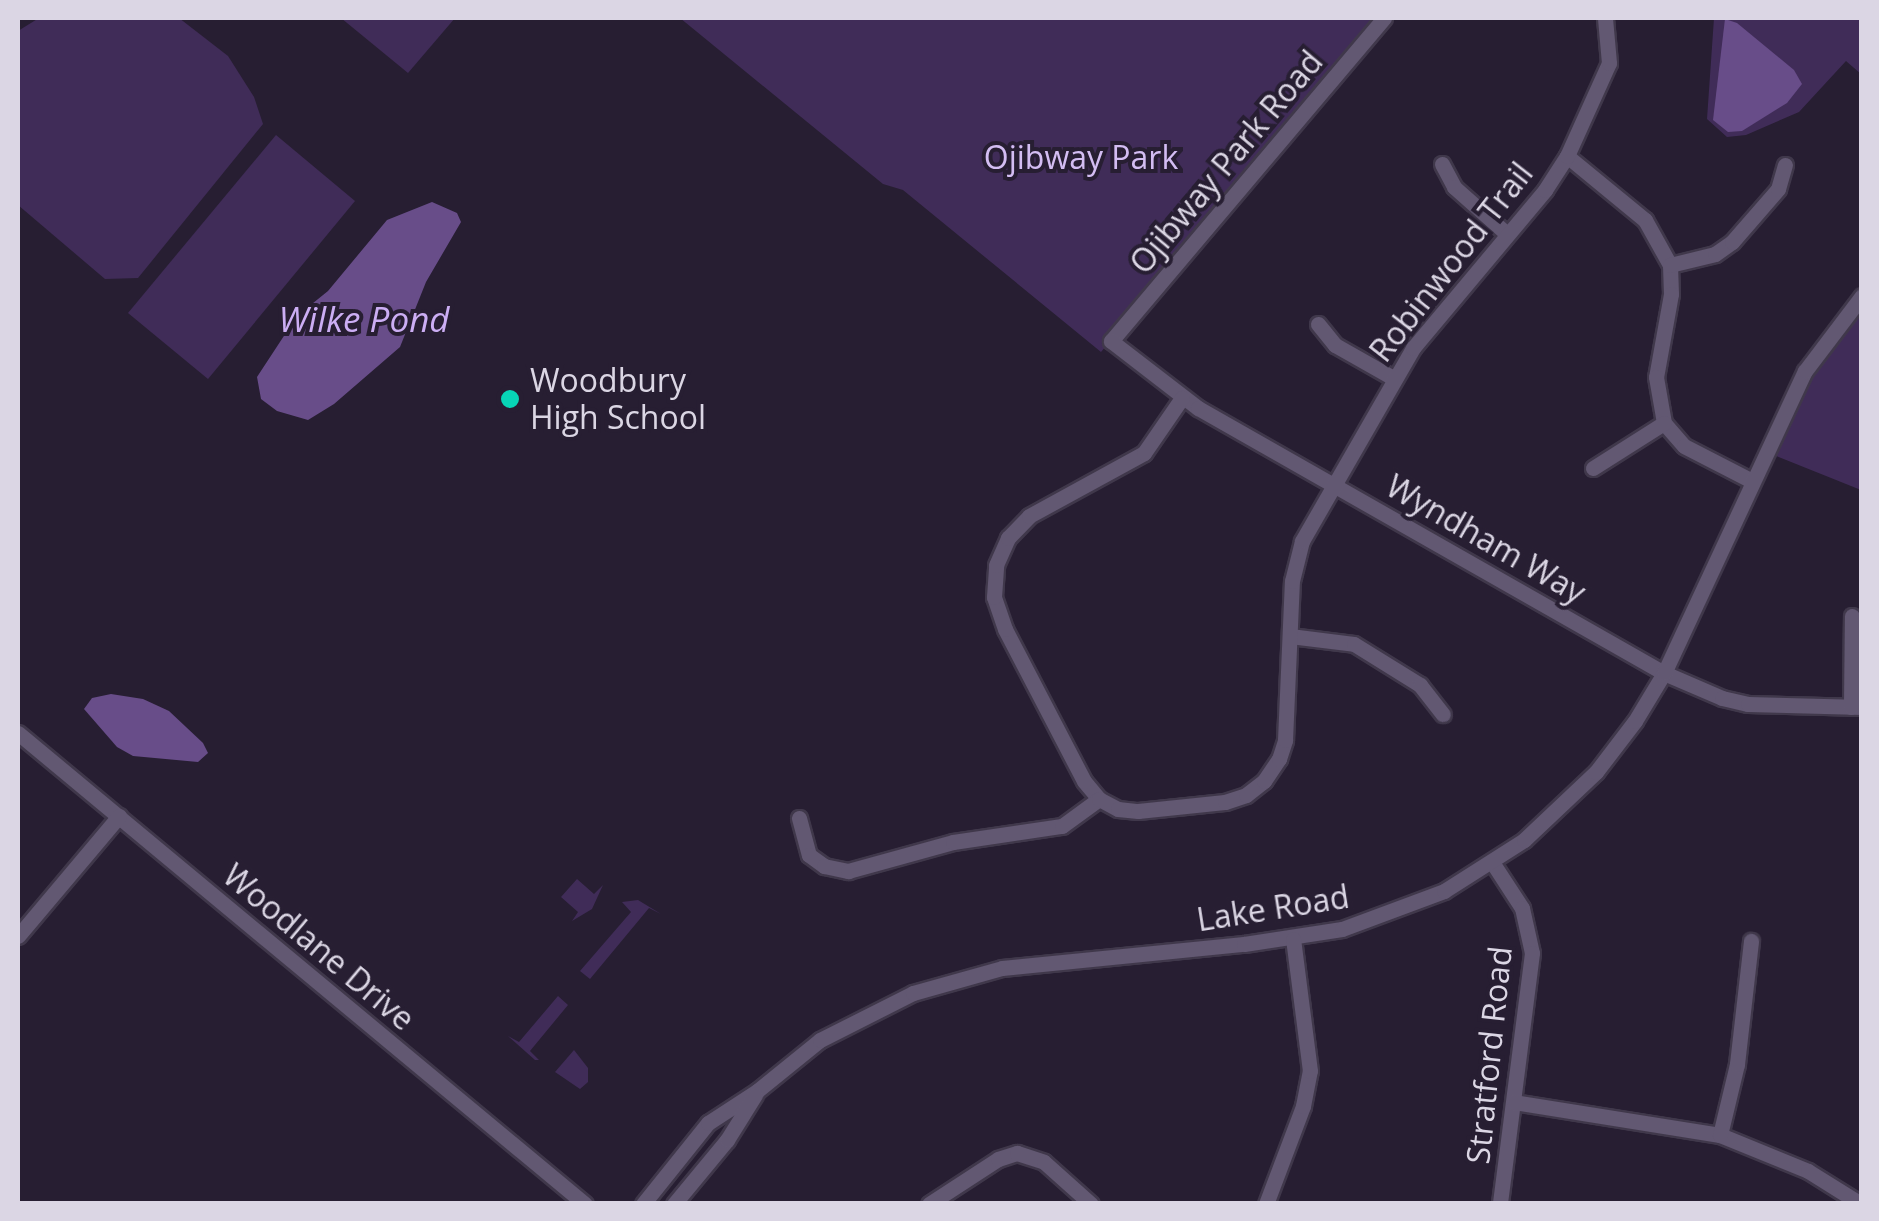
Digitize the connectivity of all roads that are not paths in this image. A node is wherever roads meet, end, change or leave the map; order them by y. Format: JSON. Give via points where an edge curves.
{"nodes":[{"id":1,"x":1384,"y":18,"type":"edge"},
{"id":2,"x":1605,"y":18,"type":"edge"},
{"id":3,"x":1567,"y":156,"type":"junction"},
{"id":4,"x":1442,"y":164,"type":"dead end"},
{"id":5,"x":1786,"y":165,"type":"dead end"},
{"id":6,"x":1507,"y":234,"type":"junction"},
{"id":7,"x":1670,"y":266,"type":"junction"},
{"id":8,"x":1862,"y":296,"type":"edge"},
{"id":9,"x":1318,"y":324,"type":"dead end"},
{"id":10,"x":1111,"y":341,"type":"joint"},
{"id":11,"x":1393,"y":378,"type":"junction"},
{"id":12,"x":1182,"y":398,"type":"junction"},
{"id":13,"x":1664,"y":422,"type":"junction"},
{"id":14,"x":1593,"y":468,"type":"dead end"},
{"id":15,"x":1752,"y":481,"type":"junction"},
{"id":16,"x":1334,"y":484,"type":"junction"},
{"id":17,"x":1852,"y":616,"type":"dead end"},
{"id":18,"x":1290,"y":636,"type":"junction"},
{"id":19,"x":1664,"y":673,"type":"junction"},
{"id":20,"x":1856,"y":707,"type":"edge"},
{"id":21,"x":1443,"y":714,"type":"dead end"},
{"id":22,"x":18,"y":733,"type":"edge"},
{"id":23,"x":1099,"y":799,"type":"junction"},
{"id":24,"x":119,"y":816,"type":"junction"},
{"id":25,"x":799,"y":818,"type":"dead end"},
{"id":26,"x":1492,"y":862,"type":"junction"},
{"id":27,"x":18,"y":936,"type":"edge"},
{"id":28,"x":1293,"y":938,"type":"junction"},
{"id":29,"x":1751,"y":941,"type":"dead end"},
{"id":30,"x":757,"y":1091,"type":"junction"},
{"id":31,"x":1514,"y":1102,"type":"junction"},
{"id":32,"x":1720,"y":1135,"type":"junction"},
{"id":33,"x":585,"y":1204,"type":"edge"},
{"id":34,"x":642,"y":1204,"type":"edge"},
{"id":35,"x":674,"y":1204,"type":"edge"},
{"id":36,"x":929,"y":1204,"type":"edge"},
{"id":37,"x":1091,"y":1204,"type":"edge"},
{"id":38,"x":1266,"y":1204,"type":"edge"},
{"id":39,"x":1500,"y":1204,"type":"edge"},
{"id":40,"x":1861,"y":1204,"type":"edge"}],
"edges":[{"from":1,"to":10,"type":"street","name":"Ojibway Park Road"},
{"from":2,"to":3,"type":"street","name":"Robinwood Trail","via":[[1609,63]]},
{"from":3,"to":6,"type":"street","name":"Robinwood Trail"},
{"from":3,"to":7,"type":"street","via":[[1645,220]]},
{"from":4,"to":6,"type":"street","via":[[1454,187]]},
{"from":5,"to":7,"type":"street","via":[[1778,190],[1732,242],[1715,254]]},
{"from":6,"to":11,"type":"street","name":"Robinwood Trail"},
{"from":7,"to":13,"type":"street","via":[[1672,294],[1656,377]]},
{"from":8,"to":15,"type":"street","name":"Lake Road","via":[[1806,371]]},
{"from":9,"to":11,"type":"street","via":[[1334,346]]},
{"from":10,"to":12,"type":"street","name":"Wyndham Way"},
{"from":11,"to":16,"type":"street","name":"Robinwood Trail"},
{"from":12,"to":16,"type":"street","name":"Wyndham Way"},
{"from":12,"to":23,"type":"street","via":[[1144,453],[1028,516],[996,565],[994,597],[1002,622]]},
{"from":13,"to":14,"type":"street"},
{"from":13,"to":15,"type":"street","via":[[1684,446]]},
{"from":15,"to":19,"type":"street","name":"Lake Road"},
{"from":16,"to":18,"type":"street","name":"Robinwood Trail","via":[[1298,554]]},
{"from":16,"to":19,"type":"street","name":"Wyndham Way"},
{"from":17,"to":20,"type":"street"},
{"from":18,"to":21,"type":"street","via":[[1354,644],[1420,685]]},
{"from":18,"to":23,"type":"street","name":"Robinwood Trail","via":[[1285,740],[1277,764],[1259,785],[1232,800],[1138,811]]},
{"from":19,"to":20,"type":"street","name":"Wyndham Way","via":[[1748,704]]},
{"from":19,"to":26,"type":"street","name":"Lake Road","via":[[1596,772]]},
{"from":22,"to":24,"type":"street","name":"Woodlane Drive"},
{"from":23,"to":25,"type":"street","via":[[1062,826],[963,840],[848,871],[809,855]]},
{"from":24,"to":27,"type":"street"},
{"from":24,"to":33,"type":"street","name":"Woodlane Drive"},
{"from":26,"to":28,"type":"street","name":"Lake Road","via":[[1378,918]]},
{"from":26,"to":31,"type":"street","name":"Stratford Road","via":[[1522,908],[1532,952]]},
{"from":28,"to":30,"type":"street","name":"Lake Road","via":[[1002,968],[942,982],[831,1034]]},
{"from":28,"to":38,"type":"street","via":[[1310,1070]]},
{"from":29,"to":32,"type":"street","via":[[1737,1064]]},
{"from":30,"to":34,"type":"street","name":"Lake Road","via":[[708,1123]]},
{"from":30,"to":35,"type":"street","name":"Lake Road"},
{"from":31,"to":32,"type":"street"},
{"from":31,"to":39,"type":"street","name":"Stratford Road"},
{"from":32,"to":40,"type":"street","via":[[1808,1170]]},
{"from":36,"to":37,"type":"street","via":[[998,1159],[1017,1154],[1044,1162]]}]}
